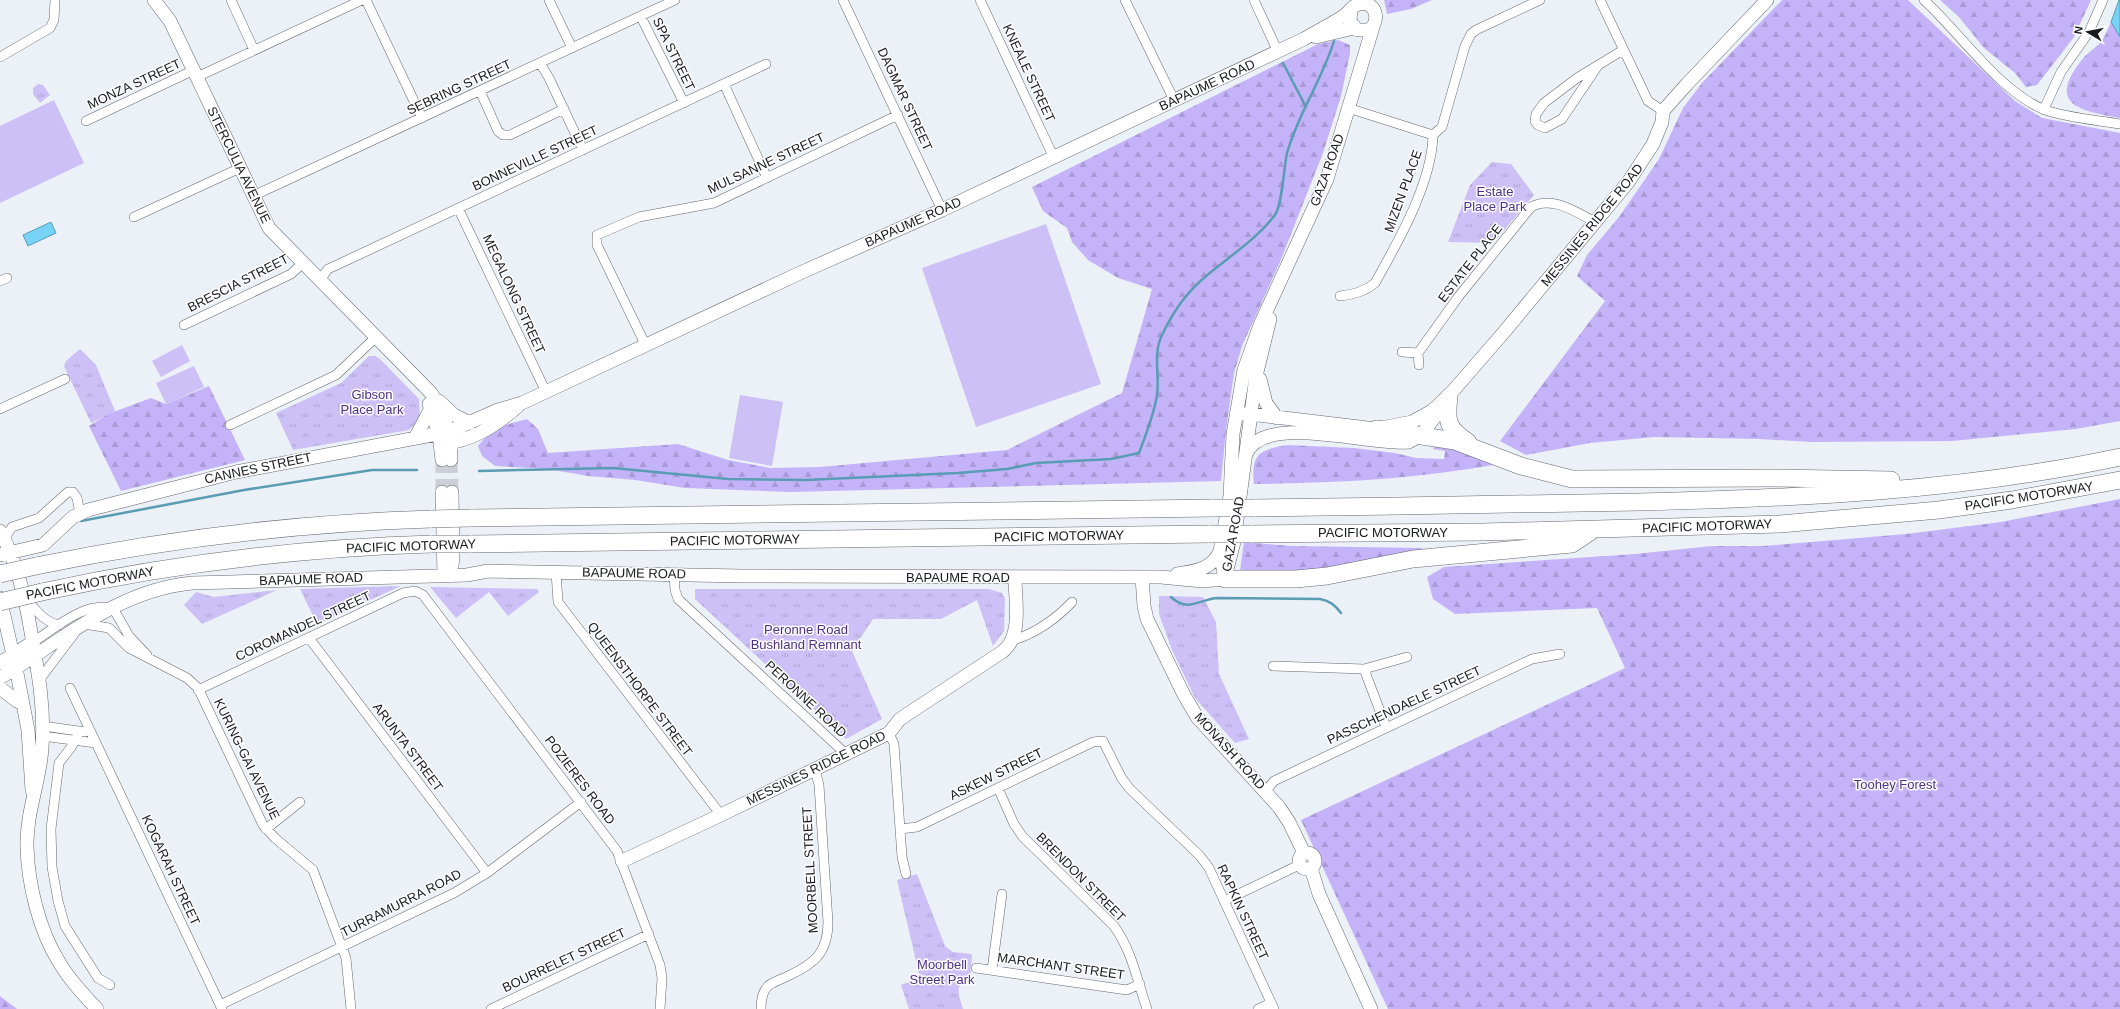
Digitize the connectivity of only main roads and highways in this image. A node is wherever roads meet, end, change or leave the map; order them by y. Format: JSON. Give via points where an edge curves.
{"nodes":[{"id":1,"x":1451,"y":395,"type":"road end"},
{"id":2,"x":1376,"y":429,"type":"road end"},
{"id":3,"x":1475,"y":447,"type":"junction"},
{"id":4,"x":2120,"y":457,"type":"edge"},
{"id":5,"x":2120,"y":480,"type":"edge"},
{"id":6,"x":1967,"y":482,"type":"junction"},
{"id":7,"x":1594,"y":530,"type":"junction"},
{"id":8,"x":0,"y":574,"type":"edge"},
{"id":9,"x":1225,"y":579,"type":"road end"},
{"id":10,"x":0,"y":602,"type":"edge"}],
"edges":[{"from":1,"to":3,"type":"highway","via":[[1447,415],[1451,427]]},
{"from":2,"to":3,"type":"highway","via":[[1447,439]]},
{"from":3,"to":6,"type":"highway","via":[[1521,466],[1556,477],[1579,480],[1772,478],[1865,481],[1949,477]]},
{"from":4,"to":6,"type":"highway","name":"PACIFIC MOTORWAY"},
{"from":5,"to":7,"type":"highway","name":"PACIFIC MOTORWAY","via":[[2012,500],[1897,515],[1754,525]]},
{"from":6,"to":8,"type":"highway","name":"PACIFIC MOTORWAY","bridge":true,"via":[[1937,487],[1748,500],[432,519],[234,533],[113,551]]},
{"from":7,"to":9,"type":"highway","via":[[1572,544],[1412,559],[1327,576],[1296,579]]},
{"from":7,"to":10,"type":"highway","name":"PACIFIC MOTORWAY","bridge":true,"via":[[432,544],[345,548],[237,558],[140,572]]}]}
